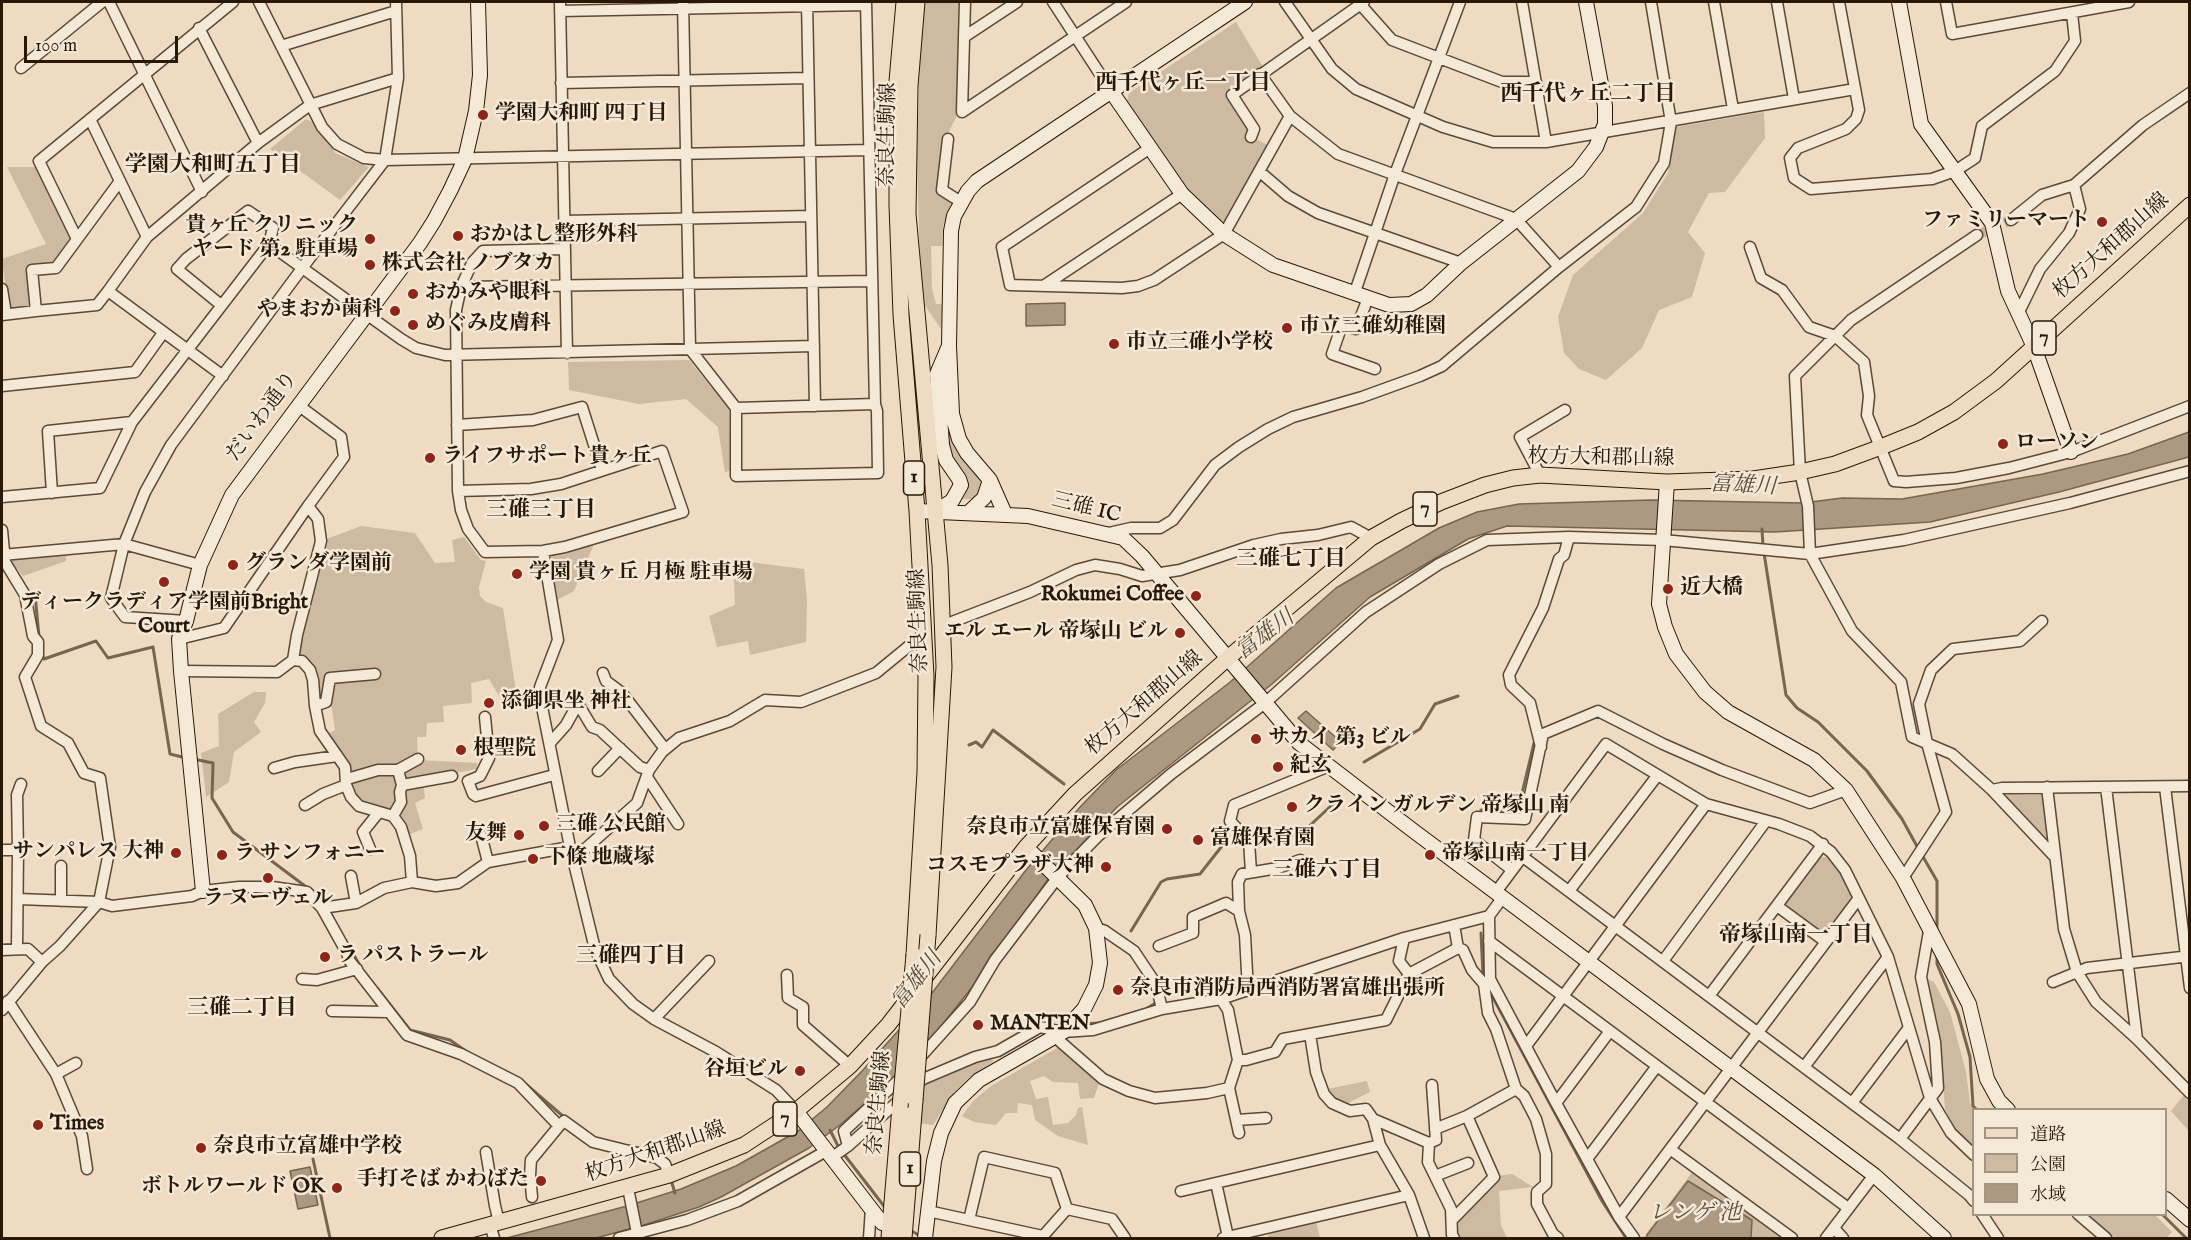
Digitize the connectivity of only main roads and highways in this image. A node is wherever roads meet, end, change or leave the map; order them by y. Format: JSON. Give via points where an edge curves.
{"nodes":[{"id":1,"x":904,"y":2,"type":"edge"},
{"id":2,"x":917,"y":2,"type":"edge"},
{"id":3,"x":2190,"y":205,"type":"edge"},
{"id":4,"x":495,"y":1231,"type":"edge"},
{"id":5,"x":442,"y":1239,"type":"edge"},
{"id":6,"x":889,"y":1239,"type":"edge"},
{"id":7,"x":904,"y":1239,"type":"edge"}],
"edges":[{"from":1,"to":6,"type":"main road","name":"奈良生駒線","number":"1","bridge":true,"via":[[897,81],[897,206],[924,623],[925,772],[914,955]]},
{"from":2,"to":7,"type":"main road","name":"奈良生駒線","number":"1","bridge":true,"via":[[910,86],[908,214],[940,565],[944,667]]},
{"from":3,"to":4,"type":"main road","name":"枚方大和郡山線","number":"7","via":[[1996,381],[1918,432],[1835,464],[1753,479],[1667,482],[1540,475],[1513,478],[1440,502],[1371,538],[1075,794],[1032,852],[888,1025],[801,1118],[669,1175]]},
{"from":4,"to":5,"type":"main road","name":"枚方大和郡山線","number":"7"}]}
